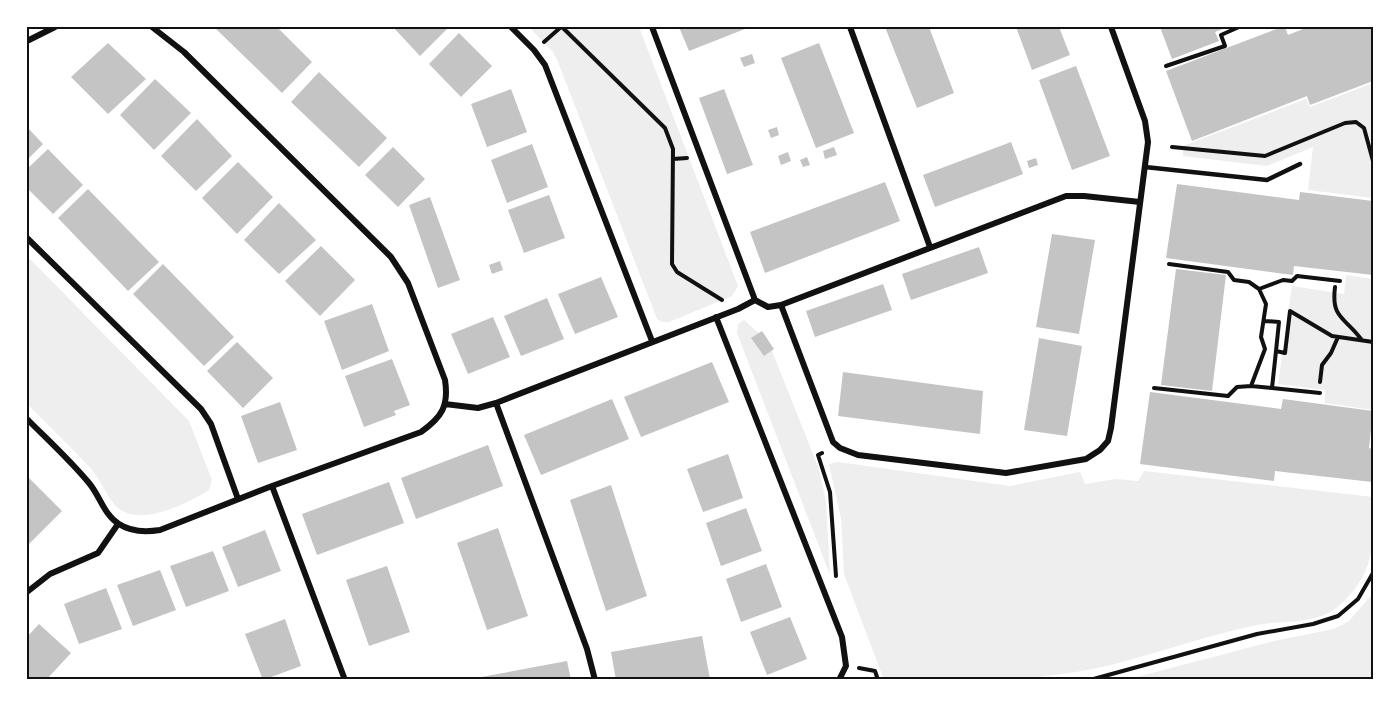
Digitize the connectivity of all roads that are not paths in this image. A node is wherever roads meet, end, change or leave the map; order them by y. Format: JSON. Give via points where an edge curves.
{"nodes":[{"id":1,"x":55,"y":27,"type":"edge"},
{"id":2,"x":152,"y":27,"type":"edge"},
{"id":3,"x":512,"y":27,"type":"edge"},
{"id":4,"x":652,"y":27,"type":"edge"},
{"id":5,"x":850,"y":27,"type":"edge"},
{"id":6,"x":1111,"y":27,"type":"edge"},
{"id":7,"x":27,"y":41,"type":"edge"},
{"id":8,"x":1300,"y":164,"type":"dead end"},
{"id":9,"x":1145,"y":167,"type":"junction"},
{"id":10,"x":1140,"y":202,"type":"junction"},
{"id":11,"x":29,"y":243,"type":"edge"},
{"id":12,"x":930,"y":247,"type":"junction"},
{"id":13,"x":755,"y":300,"type":"junction"},
{"id":14,"x":780,"y":305,"type":"junction"},
{"id":15,"x":716,"y":317,"type":"junction"},
{"id":16,"x":652,"y":341,"type":"junction"},
{"id":17,"x":496,"y":403,"type":"junction"},
{"id":18,"x":445,"y":404,"type":"junction"},
{"id":19,"x":27,"y":418,"type":"edge"},
{"id":20,"x":272,"y":486,"type":"junction"},
{"id":21,"x":238,"y":499,"type":"junction"},
{"id":22,"x":118,"y":524,"type":"junction"},
{"id":23,"x":27,"y":592,"type":"edge"},
{"id":24,"x":345,"y":680,"type":"edge"},
{"id":25,"x":595,"y":680,"type":"edge"},
{"id":26,"x":839,"y":680,"type":"edge"}],
"edges":[{"from":1,"to":7,"type":"street"},
{"from":2,"to":18,"type":"street","via":[[184,52],[392,256],[408,283],[446,380]]},
{"from":3,"to":16,"type":"street","via":[[545,65]]},
{"from":4,"to":13,"type":"street"},
{"from":5,"to":12,"type":"street"},
{"from":6,"to":9,"type":"street","via":[[1145,121]]},
{"from":8,"to":9,"type":"lane","via":[[1267,180]]},
{"from":9,"to":10,"type":"street"},
{"from":10,"to":12,"type":"street","via":[[1066,196]]},
{"from":10,"to":14,"type":"street","via":[[1111,428],[1108,441],[1086,459],[1006,473],[858,455],[840,448],[833,442]]},
{"from":11,"to":21,"type":"street","via":[[201,409],[211,424]]},
{"from":12,"to":14,"type":"street"},
{"from":13,"to":14,"type":"street","via":[[768,307]]},
{"from":13,"to":15,"type":"street"},
{"from":15,"to":16,"type":"street"},
{"from":15,"to":26,"type":"street","via":[[842,637],[846,666]]},
{"from":16,"to":17,"type":"street"},
{"from":17,"to":18,"type":"street","via":[[478,408]]},
{"from":17,"to":25,"type":"street"},
{"from":18,"to":20,"type":"street","via":[[435,422],[421,432]]},
{"from":19,"to":22,"type":"street","via":[[91,484],[102,506]]},
{"from":20,"to":21,"type":"street"},
{"from":20,"to":24,"type":"street"},
{"from":21,"to":22,"type":"street","via":[[160,530],[147,532]]},
{"from":22,"to":23,"type":"street","via":[[98,553],[50,574]]}]}
